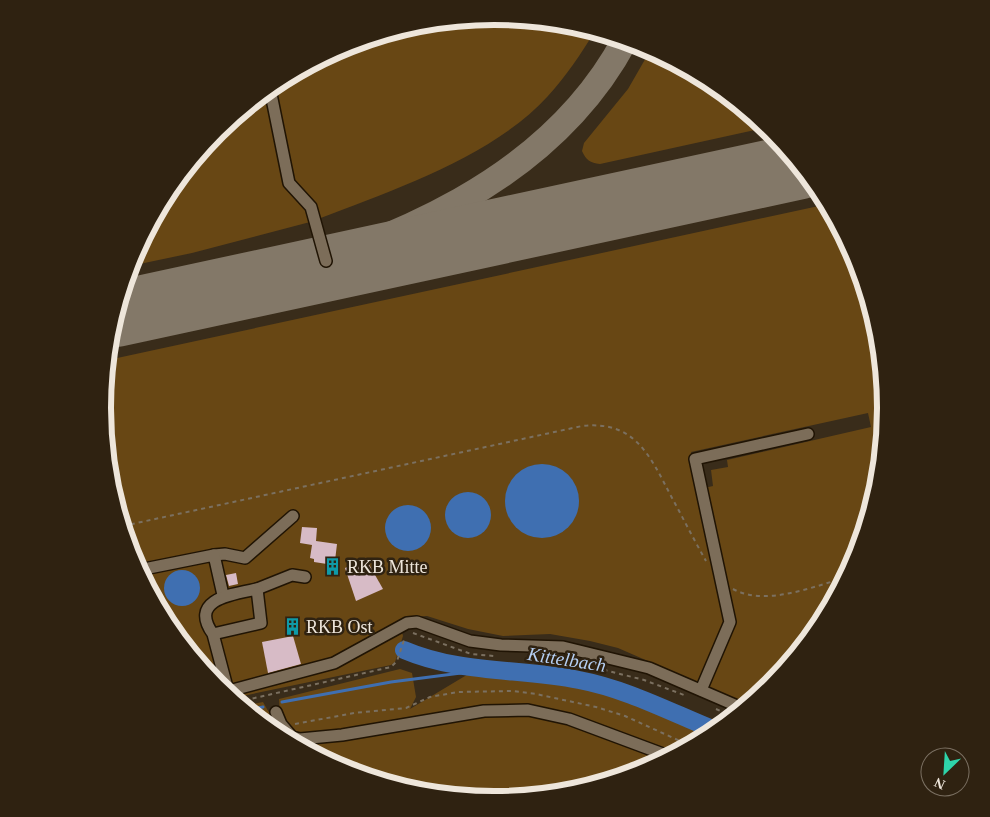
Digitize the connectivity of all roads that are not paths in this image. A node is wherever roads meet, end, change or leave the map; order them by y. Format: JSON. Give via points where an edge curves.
{"nodes":[{"id":1,"x":272,"y":97,"type":"edge"},
{"id":2,"x":326,"y":261,"type":"dead end"},
{"id":3,"x":808,"y":434,"type":"dead end"},
{"id":4,"x":293,"y":516,"type":"dead end"},
{"id":5,"x":214,"y":555,"type":"junction"},
{"id":6,"x":147,"y":568,"type":"edge"},
{"id":7,"x":305,"y":577,"type":"dead end"},
{"id":8,"x":257,"y":590,"type":"junction"},
{"id":9,"x":223,"y":595,"type":"junction"},
{"id":10,"x":212,"y":634,"type":"junction"},
{"id":11,"x":223,"y":679,"type":"edge"},
{"id":12,"x":234,"y":689,"type":"edge"},
{"id":13,"x":701,"y":690,"type":"junction"},
{"id":14,"x":737,"y":706,"type":"edge"},
{"id":15,"x":276,"y":712,"type":"dead end"},
{"id":16,"x":286,"y":729,"type":"edge"},
{"id":17,"x":300,"y":739,"type":"edge"},
{"id":18,"x":662,"y":754,"type":"edge"}],
"edges":[{"from":1,"to":2,"type":"lane","via":[[289,183],[311,207]]},
{"from":3,"to":13,"type":"lane","via":[[695,459],[730,622]]},
{"from":4,"to":5,"type":"lane","via":[[245,558]]},
{"from":5,"to":6,"type":"lane"},
{"from":5,"to":9,"type":"lane"},
{"from":7,"to":8,"type":"lane","via":[[292,575]]},
{"from":8,"to":9,"type":"lane"},
{"from":8,"to":10,"type":"lane","via":[[261,623]]},
{"from":9,"to":10,"type":"lane","via":[[206,612],[207,626]]},
{"from":10,"to":11,"type":"lane"},
{"from":12,"to":13,"type":"lane","via":[[334,663],[407,623],[417,622],[470,641],[563,647],[626,662]]},
{"from":13,"to":14,"type":"lane"},
{"from":15,"to":16,"type":"lane"},
{"from":17,"to":18,"type":"lane","via":[[512,709],[569,719]]}]}
